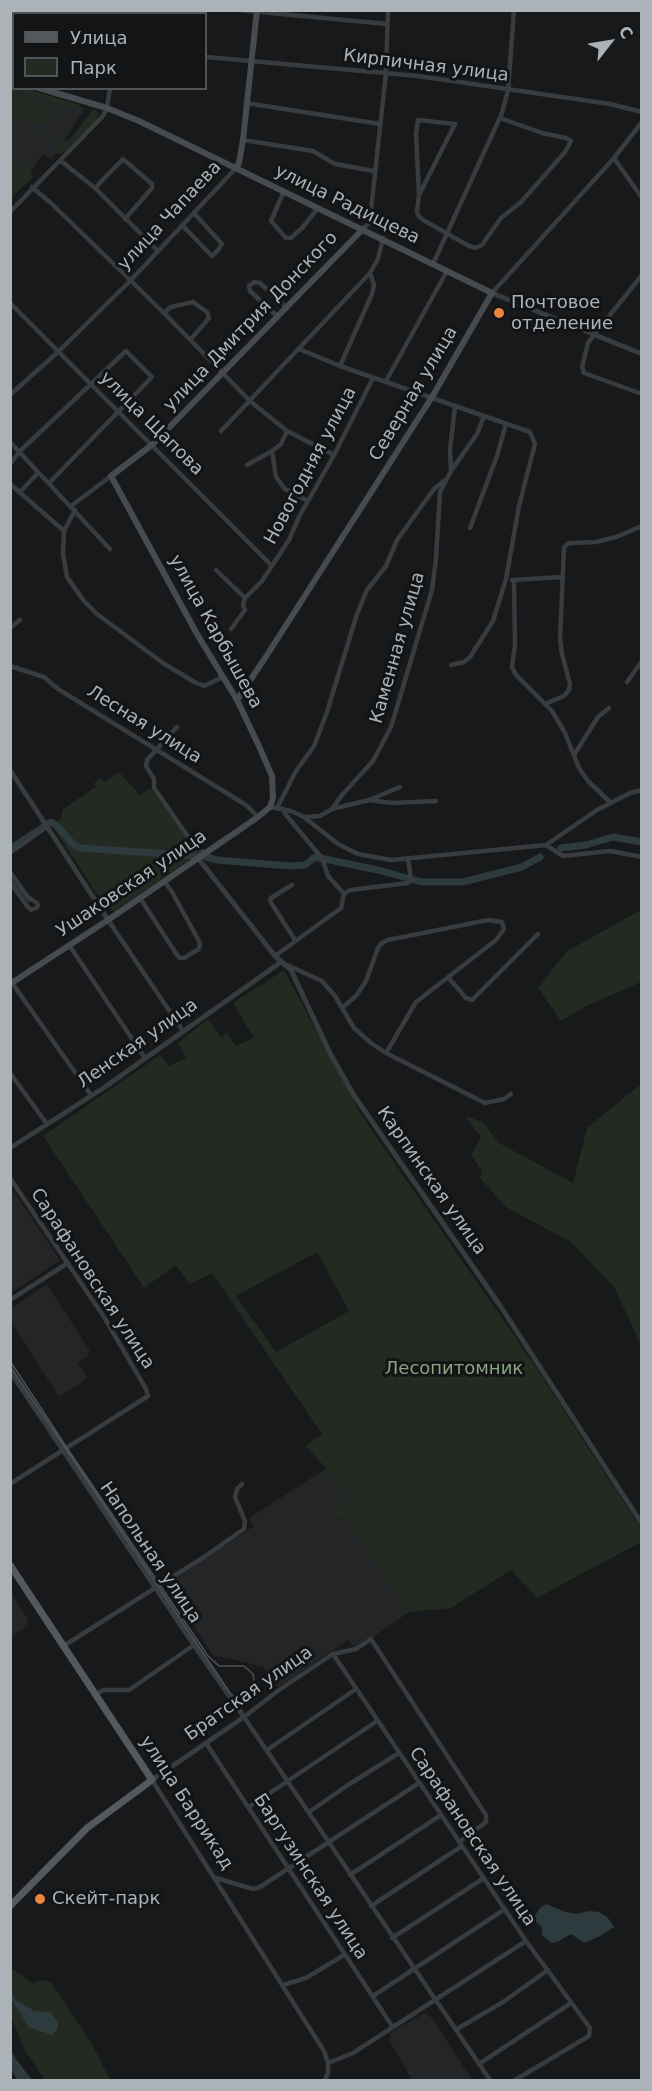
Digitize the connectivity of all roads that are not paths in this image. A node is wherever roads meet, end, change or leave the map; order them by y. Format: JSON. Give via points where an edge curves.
{"nodes":[{"id":1,"x":240,"y":10,"type":"edge"},
{"id":2,"x":388,"y":10,"type":"edge"},
{"id":3,"x":514,"y":10,"type":"edge"},
{"id":4,"x":257,"y":11,"type":"edge"},
{"id":5,"x":387,"y":24,"type":"junction"},
{"id":6,"x":207,"y":57,"type":"edge"},
{"id":7,"x":251,"y":61,"type":"junction"},
{"id":8,"x":386,"y":73,"type":"junction"},
{"id":9,"x":46,"y":90,"type":"edge"},
{"id":10,"x":110,"y":90,"type":"edge"},
{"id":11,"x":508,"y":90,"type":"junction"},
{"id":12,"x":246,"y":103,"type":"junction"},
{"id":13,"x":107,"y":108,"type":"junction"},
{"id":14,"x":642,"y":112,"type":"edge"},
{"id":15,"x":500,"y":118,"type":"junction"},
{"id":16,"x":642,"y":122,"type":"edge"},
{"id":17,"x":380,"y":124,"type":"junction"},
{"id":18,"x":243,"y":140,"type":"junction"},
{"id":19,"x":614,"y":158,"type":"junction"},
{"id":20,"x":61,"y":161,"type":"junction"},
{"id":21,"x":236,"y":168,"type":"junction"},
{"id":22,"x":374,"y":171,"type":"junction"},
{"id":23,"x":32,"y":188,"type":"junction"},
{"id":24,"x":95,"y":188,"type":"junction"},
{"id":25,"x":284,"y":191,"type":"junction"},
{"id":26,"x":419,"y":195,"type":"junction"},
{"id":27,"x":642,"y":198,"type":"edge"},
{"id":28,"x":318,"y":208,"type":"junction"},
{"id":29,"x":10,"y":212,"type":"edge"},
{"id":30,"x":194,"y":213,"type":"junction"},
{"id":31,"x":125,"y":219,"type":"junction"},
{"id":32,"x":183,"y":226,"type":"junction"},
{"id":33,"x":363,"y":229,"type":"junction"},
{"id":34,"x":447,"y":233,"type":"junction"},
{"id":35,"x":382,"y":238,"type":"junction"},
{"id":36,"x":158,"y":251,"type":"junction"},
{"id":37,"x":433,"y":264,"type":"junction"},
{"id":38,"x":447,"y":271,"type":"junction"},
{"id":39,"x":370,"y":273,"type":"junction"},
{"id":40,"x":642,"y":275,"type":"edge"},
{"id":41,"x":132,"y":280,"type":"junction"},
{"id":42,"x":492,"y":293,"type":"junction"},
{"id":43,"x":10,"y":303,"type":"edge"},
{"id":44,"x":287,"y":308,"type":"junction"},
{"id":45,"x":165,"y":312,"type":"junction"},
{"id":46,"x":278,"y":317,"type":"junction"},
{"id":47,"x":594,"y":335,"type":"junction"},
{"id":48,"x":191,"y":339,"type":"junction"},
{"id":49,"x":298,"y":349,"type":"junction"},
{"id":50,"x":60,"y":351,"type":"junction"},
{"id":51,"x":642,"y":354,"type":"edge"},
{"id":52,"x":340,"y":366,"type":"junction"},
{"id":53,"x":223,"y":373,"type":"junction"},
{"id":54,"x":373,"y":378,"type":"junction"},
{"id":55,"x":386,"y":381,"type":"junction"},
{"id":56,"x":91,"y":383,"type":"junction"},
{"id":57,"x":642,"y":394,"type":"edge"},
{"id":58,"x":10,"y":395,"type":"edge"},
{"id":59,"x":432,"y":397,"type":"junction"},
{"id":60,"x":250,"y":401,"type":"junction"},
{"id":61,"x":454,"y":406,"type":"junction"},
{"id":62,"x":119,"y":411,"type":"junction"},
{"id":63,"x":484,"y":416,"type":"junction"},
{"id":64,"x":506,"y":424,"type":"junction"},
{"id":65,"x":221,"y":431,"type":"dead end"},
{"id":66,"x":287,"y":431,"type":"junction"},
{"id":67,"x":10,"y":442,"type":"edge"},
{"id":68,"x":153,"y":444,"type":"junction"},
{"id":69,"x":20,"y":451,"type":"junction"},
{"id":70,"x":272,"y":451,"type":"junction"},
{"id":71,"x":334,"y":455,"type":"junction"},
{"id":72,"x":10,"y":464,"type":"edge"},
{"id":73,"x":247,"y":465,"type":"dead end"},
{"id":74,"x":451,"y":471,"type":"junction"},
{"id":75,"x":38,"y":473,"type":"junction"},
{"id":76,"x":111,"y":476,"type":"junction"},
{"id":77,"x":446,"y":480,"type":"junction"},
{"id":78,"x":49,"y":483,"type":"junction"},
{"id":79,"x":10,"y":484,"type":"edge"},
{"id":80,"x":21,"y":491,"type":"junction"},
{"id":81,"x":308,"y":501,"type":"junction"},
{"id":82,"x":73,"y":508,"type":"junction"},
{"id":83,"x":642,"y":526,"type":"edge"},
{"id":84,"x":470,"y":528,"type":"dead end"},
{"id":85,"x":64,"y":531,"type":"junction"},
{"id":86,"x":110,"y":549,"type":"dead end"},
{"id":87,"x":271,"y":565,"type":"junction"},
{"id":88,"x":216,"y":570,"type":"dead end"},
{"id":89,"x":563,"y":577,"type":"junction"},
{"id":90,"x":506,"y":579,"type":"junction"},
{"id":91,"x":514,"y":581,"type":"junction"},
{"id":92,"x":245,"y":598,"type":"junction"},
{"id":93,"x":20,"y":620,"type":"dead end"},
{"id":94,"x":10,"y":628,"type":"edge"},
{"id":95,"x":231,"y":628,"type":"dead end"},
{"id":96,"x":642,"y":661,"type":"edge"},
{"id":97,"x":451,"y":665,"type":"dead end"},
{"id":98,"x":10,"y":666,"type":"edge"},
{"id":99,"x":224,"y":677,"type":"junction"},
{"id":100,"x":627,"y":682,"type":"dead end"},
{"id":101,"x":237,"y":700,"type":"junction"},
{"id":102,"x":545,"y":704,"type":"junction"},
{"id":103,"x":609,"y":708,"type":"dead end"},
{"id":104,"x":177,"y":727,"type":"dead end"},
{"id":105,"x":156,"y":748,"type":"junction"},
{"id":106,"x":574,"y":754,"type":"junction"},
{"id":107,"x":10,"y":770,"type":"edge"},
{"id":108,"x":399,"y":787,"type":"dead end"},
{"id":109,"x":642,"y":790,"type":"edge"},
{"id":110,"x":273,"y":798,"type":"junction"},
{"id":111,"x":369,"y":800,"type":"junction"},
{"id":112,"x":436,"y":801,"type":"dead end"},
{"id":113,"x":611,"y":803,"type":"junction"},
{"id":114,"x":270,"y":807,"type":"junction"},
{"id":115,"x":280,"y":809,"type":"junction"},
{"id":116,"x":333,"y":809,"type":"junction"},
{"id":117,"x":258,"y":817,"type":"junction"},
{"id":118,"x":304,"y":817,"type":"junction"},
{"id":119,"x":46,"y":823,"type":"junction"},
{"id":120,"x":546,"y":846,"type":"junction"},
{"id":121,"x":10,"y":853,"type":"edge"},
{"id":122,"x":205,"y":853,"type":"junction"},
{"id":123,"x":642,"y":857,"type":"edge"},
{"id":124,"x":198,"y":858,"type":"junction"},
{"id":125,"x":408,"y":858,"type":"junction"},
{"id":126,"x":10,"y":872,"type":"edge"},
{"id":127,"x":164,"y":881,"type":"junction"},
{"id":128,"x":10,"y":882,"type":"edge"},
{"id":129,"x":292,"y":885,"type":"dead end"},
{"id":130,"x":344,"y":894,"type":"junction"},
{"id":131,"x":140,"y":898,"type":"junction"},
{"id":132,"x":108,"y":920,"type":"junction"},
{"id":133,"x":538,"y":934,"type":"dead end"},
{"id":134,"x":295,"y":940,"type":"junction"},
{"id":135,"x":69,"y":945,"type":"junction"},
{"id":136,"x":274,"y":956,"type":"junction"},
{"id":137,"x":284,"y":964,"type":"junction"},
{"id":138,"x":448,"y":976,"type":"junction"},
{"id":139,"x":11,"y":982,"type":"edge"},
{"id":140,"x":342,"y":1008,"type":"junction"},
{"id":141,"x":183,"y":1030,"type":"junction"},
{"id":142,"x":386,"y":1053,"type":"junction"},
{"id":143,"x":145,"y":1058,"type":"junction"},
{"id":144,"x":10,"y":1073,"type":"edge"},
{"id":145,"x":510,"y":1094,"type":"dead end"},
{"id":146,"x":91,"y":1095,"type":"junction"},
{"id":147,"x":47,"y":1124,"type":"junction"},
{"id":148,"x":10,"y":1148,"type":"edge"},
{"id":149,"x":10,"y":1178,"type":"edge"},
{"id":150,"x":68,"y":1263,"type":"junction"},
{"id":151,"x":10,"y":1300,"type":"edge"},
{"id":152,"x":10,"y":1371,"type":"edge"},
{"id":153,"x":63,"y":1450,"type":"junction"},
{"id":154,"x":10,"y":1484,"type":"edge"},
{"id":155,"x":242,"y":1484,"type":"dead end"},
{"id":156,"x":642,"y":1524,"type":"edge"},
{"id":157,"x":10,"y":1565,"type":"edge"},
{"id":158,"x":155,"y":1588,"type":"junction"},
{"id":159,"x":65,"y":1645,"type":"junction"},
{"id":160,"x":194,"y":1645,"type":"junction"},
{"id":161,"x":333,"y":1654,"type":"junction"},
{"id":162,"x":356,"y":1689,"type":"junction"},
{"id":163,"x":96,"y":1694,"type":"junction"},
{"id":164,"x":244,"y":1717,"type":"junction"},
{"id":165,"x":377,"y":1721,"type":"junction"},
{"id":166,"x":206,"y":1743,"type":"junction"},
{"id":167,"x":267,"y":1749,"type":"junction"},
{"id":168,"x":399,"y":1753,"type":"junction"},
{"id":169,"x":153,"y":1780,"type":"junction"},
{"id":170,"x":288,"y":1780,"type":"junction"},
{"id":171,"x":419,"y":1783,"type":"junction"},
{"id":172,"x":249,"y":1807,"type":"junction"},
{"id":173,"x":309,"y":1812,"type":"junction"},
{"id":174,"x":441,"y":1815,"type":"junction"},
{"id":175,"x":329,"y":1843,"type":"junction"},
{"id":176,"x":461,"y":1844,"type":"junction"},
{"id":177,"x":288,"y":1870,"type":"junction"},
{"id":178,"x":350,"y":1875,"type":"junction"},
{"id":179,"x":216,"y":1878,"type":"junction"},
{"id":180,"x":484,"y":1878,"type":"junction"},
{"id":181,"x":10,"y":1906,"type":"edge"},
{"id":182,"x":371,"y":1906,"type":"junction"},
{"id":183,"x":505,"y":1909,"type":"junction"},
{"id":184,"x":392,"y":1938,"type":"junction"},
{"id":185,"x":526,"y":1941,"type":"junction"},
{"id":186,"x":344,"y":1955,"type":"junction"},
{"id":187,"x":413,"y":1969,"type":"junction"},
{"id":188,"x":548,"y":1970,"type":"junction"},
{"id":189,"x":283,"y":1985,"type":"junction"},
{"id":190,"x":373,"y":1996,"type":"junction"},
{"id":191,"x":436,"y":2000,"type":"junction"},
{"id":192,"x":571,"y":2003,"type":"junction"},
{"id":193,"x":392,"y":2026,"type":"junction"},
{"id":194,"x":457,"y":2030,"type":"junction"},
{"id":195,"x":328,"y":2063,"type":"junction"},
{"id":196,"x":479,"y":2064,"type":"junction"},
{"id":197,"x":325,"y":2080,"type":"edge"},
{"id":198,"x":490,"y":2080,"type":"edge"},
{"id":199,"x":515,"y":2080,"type":"edge"}],
"edges":[{"from":1,"to":4,"type":"street"},
{"from":2,"to":5,"type":"street","name":"улица Дмитрия Донского"},
{"from":3,"to":11,"type":"street"},
{"from":4,"to":5,"type":"street"},
{"from":4,"to":7,"type":"main road","name":"улица Чапаева"},
{"from":5,"to":8,"type":"street","name":"улица Дмитрия Донского"},
{"from":6,"to":7,"type":"street","name":"Кирпичная улица"},
{"from":7,"to":8,"type":"street","name":"Кирпичная улица"},
{"from":7,"to":12,"type":"main road","name":"улица Чапаева"},
{"from":8,"to":11,"type":"street","name":"Кирпичная улица"},
{"from":8,"to":17,"type":"street","name":"улица Дмитрия Донского"},
{"from":9,"to":13,"type":"main road","name":"улица Радищева"},
{"from":10,"to":13,"type":"street"},
{"from":11,"to":14,"type":"street","name":"Кирпичная улица"},
{"from":11,"to":15,"type":"street"},
{"from":12,"to":17,"type":"street"},
{"from":12,"to":18,"type":"main road","name":"улица Чапаева"},
{"from":13,"to":20,"type":"street"},
{"from":13,"to":21,"type":"main road","name":"улица Радищева"},
{"from":15,"to":34,"type":"street"},
{"from":15,"to":34,"type":"street","via":[[571,141],[521,202],[501,218],[482,245],[475,248]]},
{"from":16,"to":19,"type":"street","name":"Северная улица"},
{"from":17,"to":22,"type":"street","name":"улица Дмитрия Донского"},
{"from":18,"to":21,"type":"main road","name":"улица Чапаева"},
{"from":18,"to":22,"type":"street","via":[[313,151],[335,164]]},
{"from":19,"to":27,"type":"street"},
{"from":19,"to":42,"type":"street","name":"Северная улица"},
{"from":20,"to":23,"type":"street"},
{"from":20,"to":24,"type":"street"},
{"from":21,"to":25,"type":"main road","name":"улица Радищева"},
{"from":21,"to":30,"type":"street","name":"улица Чапаева"},
{"from":22,"to":33,"type":"street","name":"улица Дмитрия Донского","via":[[368,224]]},
{"from":23,"to":29,"type":"street"},
{"from":23,"to":41,"type":"street"},
{"from":24,"to":31,"type":"street"},
{"from":24,"to":31,"type":"street","via":[[123,159],[152,184]]},
{"from":25,"to":28,"type":"main road","name":"улица Радищева"},
{"from":25,"to":28,"type":"street","via":[[270,221],[286,238],[302,228]]},
{"from":26,"to":26,"type":"street","via":[[418,120],[454,124]]},
{"from":26,"to":34,"type":"street","via":[[418,215]]},
{"from":28,"to":33,"type":"main road","name":"улица Радищева"},
{"from":30,"to":32,"type":"street","name":"улица Чапаева"},
{"from":30,"to":32,"type":"street","via":[[222,244],[218,250],[212,256]]},
{"from":31,"to":36,"type":"street"},
{"from":32,"to":36,"type":"street","name":"улица Чапаева"},
{"from":33,"to":35,"type":"main road","name":"улица Радищева"},
{"from":33,"to":44,"type":"main road","name":"улица Дмитрия Донского"},
{"from":34,"to":37,"type":"street"},
{"from":35,"to":37,"type":"main road","name":"улица Радищева"},
{"from":35,"to":39,"type":"street"},
{"from":36,"to":41,"type":"street","name":"улица Чапаева"},
{"from":37,"to":38,"type":"main road","name":"улица Радищева"},
{"from":38,"to":42,"type":"main road","name":"улица Радищева"},
{"from":38,"to":55,"type":"street"},
{"from":39,"to":49,"type":"street"},
{"from":39,"to":52,"type":"street","via":[[372,294]]},
{"from":40,"to":47,"type":"street"},
{"from":41,"to":45,"type":"street"},
{"from":41,"to":50,"type":"street","name":"улица Чапаева"},
{"from":42,"to":47,"type":"street","name":"улица Радищева"},
{"from":42,"to":59,"type":"main road","name":"Северная улица"},
{"from":43,"to":50,"type":"street","name":"улица Щапова"},
{"from":44,"to":46,"type":"main road","name":"улица Дмитрия Донского"},
{"from":44,"to":46,"type":"street","via":[[260,283],[249,286]]},
{"from":45,"to":48,"type":"street"},
{"from":45,"to":48,"type":"street","via":[[171,306],[193,302],[207,312],[209,318]]},
{"from":46,"to":53,"type":"main road","name":"улица Дмитрия Донского"},
{"from":47,"to":51,"type":"street","name":"улица Радищева"},
{"from":47,"to":57,"type":"street","via":[[582,364],[584,373]]},
{"from":48,"to":53,"type":"street"},
{"from":49,"to":52,"type":"street"},
{"from":49,"to":60,"type":"street"},
{"from":50,"to":56,"type":"street","name":"улица Щапова"},
{"from":50,"to":58,"type":"street","name":"улица Чапаева"},
{"from":52,"to":54,"type":"street"},
{"from":53,"to":60,"type":"street"},
{"from":53,"to":68,"type":"main road","name":"улица Дмитрия Донского"},
{"from":54,"to":55,"type":"street"},
{"from":54,"to":71,"type":"street","name":"Новогодняя улица"},
{"from":55,"to":59,"type":"street"},
{"from":56,"to":62,"type":"street","name":"улица Щапова"},
{"from":56,"to":62,"type":"street","via":[[126,351],[152,377]]},
{"from":56,"to":69,"type":"street"},
{"from":59,"to":61,"type":"street"},
{"from":59,"to":101,"type":"main road","name":"Северная улица"},
{"from":60,"to":65,"type":"street"},
{"from":60,"to":66,"type":"street"},
{"from":61,"to":63,"type":"street"},
{"from":61,"to":74,"type":"street"},
{"from":62,"to":68,"type":"street","name":"улица Щапова"},
{"from":62,"to":78,"type":"street"},
{"from":63,"to":64,"type":"street"},
{"from":63,"to":74,"type":"street","name":"Каменная улица","via":[[477,434]]},
{"from":64,"to":84,"type":"street"},
{"from":64,"to":90,"type":"street","via":[[530,432],[535,444]]},
{"from":66,"to":70,"type":"street"},
{"from":66,"to":71,"type":"street"},
{"from":67,"to":69,"type":"street"},
{"from":68,"to":76,"type":"main road","name":"улица Дмитрия Донского"},
{"from":68,"to":87,"type":"street","name":"улица Щапова"},
{"from":69,"to":72,"type":"street"},
{"from":69,"to":75,"type":"street"},
{"from":70,"to":73,"type":"street"},
{"from":70,"to":81,"type":"street","via":[[276,477],[285,489]]},
{"from":71,"to":81,"type":"street","name":"Новогодняя улица"},
{"from":74,"to":77,"type":"street","name":"Каменная улица"},
{"from":75,"to":78,"type":"street"},
{"from":75,"to":80,"type":"street"},
{"from":76,"to":82,"type":"street","name":"улица Дмитрия Донского"},
{"from":76,"to":99,"type":"main road","name":"улица Карбышева"},
{"from":77,"to":115,"type":"street","via":[[427,498],[367,590],[314,746],[296,771]]},
{"from":77,"to":116,"type":"street","name":"Каменная улица","via":[[440,492],[432,590],[397,711],[373,761]]},
{"from":78,"to":82,"type":"street"},
{"from":79,"to":80,"type":"street"},
{"from":80,"to":85,"type":"street"},
{"from":81,"to":87,"type":"street","name":"Новогодняя улица","via":[[289,540]]},
{"from":82,"to":85,"type":"street"},
{"from":82,"to":86,"type":"street"},
{"from":83,"to":89,"type":"street","via":[[596,542],[567,544]]},
{"from":85,"to":99,"type":"street","name":"улица Карбышева","via":[[64,570],[97,614],[163,663],[204,687]]},
{"from":87,"to":92,"type":"street","name":"Новогодняя улица"},
{"from":88,"to":92,"type":"street"},
{"from":89,"to":91,"type":"street"},
{"from":89,"to":102,"type":"street","via":[[561,645],[570,684],[564,696]]},
{"from":90,"to":91,"type":"street"},
{"from":90,"to":97,"type":"street","via":[[494,621],[480,644],[464,662]]},
{"from":91,"to":102,"type":"street","via":[[512,667]]},
{"from":92,"to":95,"type":"street","name":"Новогодняя улица","via":[[245,610]]},
{"from":93,"to":94,"type":"street"},
{"from":96,"to":100,"type":"street"},
{"from":98,"to":105,"type":"street","name":"Лесная улица","via":[[44,677]]},
{"from":99,"to":101,"type":"main road","name":"улица Карбышева"},
{"from":101,"to":110,"type":"main road","name":"улица Карбышева","via":[[272,776]]},
{"from":102,"to":106,"type":"street","via":[[566,733]]},
{"from":103,"to":106,"type":"street","via":[[598,717]]},
{"from":104,"to":105,"type":"street"},
{"from":105,"to":117,"type":"street","name":"Лесная улица","via":[[246,805]]},
{"from":105,"to":122,"type":"street","via":[[146,766],[154,778],[154,788],[195,848]]},
{"from":106,"to":113,"type":"street","via":[[588,781]]},
{"from":107,"to":119,"type":"street"},
{"from":108,"to":111,"type":"street"},
{"from":109,"to":113,"type":"street"},
{"from":110,"to":114,"type":"main road","name":"улица Карбышева"},
{"from":110,"to":115,"type":"street"},
{"from":111,"to":112,"type":"street"},
{"from":111,"to":116,"type":"street"},
{"from":113,"to":120,"type":"street"},
{"from":114,"to":115,"type":"street"},
{"from":114,"to":117,"type":"main road","name":"Ушаковская улица"},
{"from":115,"to":118,"type":"street"},
{"from":115,"to":130,"type":"street","via":[[322,858],[324,870]]},
{"from":116,"to":118,"type":"street","via":[[320,816]]},
{"from":117,"to":122,"type":"main road","name":"Ушаковская улица"},
{"from":118,"to":125,"type":"street","via":[[338,844],[358,854],[392,860]]},
{"from":119,"to":121,"type":"street"},
{"from":119,"to":132,"type":"street"},
{"from":120,"to":123,"type":"street","via":[[563,856],[610,851]]},
{"from":120,"to":125,"type":"street"},
{"from":122,"to":124,"type":"main road","name":"Ушаковская улица"},
{"from":124,"to":127,"type":"main road","name":"Ушаковская улица"},
{"from":124,"to":136,"type":"street","name":"Карпинская улица"},
{"from":125,"to":130,"type":"street","via":[[411,879],[405,884]]},
{"from":126,"to":128,"type":"street","via":[[38,906],[31,910]]},
{"from":127,"to":131,"type":"main road","name":"Ушаковская улица"},
{"from":127,"to":131,"type":"street","via":[[200,943],[199,950],[180,958]]},
{"from":129,"to":134,"type":"street","via":[[270,901]]},
{"from":130,"to":134,"type":"street","via":[[341,908]]},
{"from":131,"to":132,"type":"main road","name":"Ушаковская улица"},
{"from":132,"to":135,"type":"main road","name":"Ушаковская улица"},
{"from":132,"to":141,"type":"street"},
{"from":133,"to":138,"type":"street","via":[[472,1000]]},
{"from":134,"to":136,"type":"street"},
{"from":135,"to":139,"type":"main road","name":"Ушаковская улица"},
{"from":135,"to":143,"type":"street"},
{"from":136,"to":137,"type":"street","name":"Карпинская улица"},
{"from":137,"to":140,"type":"street","via":[[322,981]]},
{"from":137,"to":141,"type":"street","name":"Ленская улица"},
{"from":137,"to":156,"type":"street","name":"Карпинская улица","via":[[352,1094],[501,1307]]},
{"from":138,"to":140,"type":"street","via":[[496,940],[504,929],[502,922],[488,920],[388,940],[378,948],[356,996]]},
{"from":138,"to":142,"type":"street","via":[[416,1002]]},
{"from":139,"to":146,"type":"street"},
{"from":140,"to":142,"type":"street","via":[[354,1028]]},
{"from":141,"to":143,"type":"street","name":"Ленская улица"},
{"from":142,"to":145,"type":"street","via":[[485,1102],[504,1100]]},
{"from":143,"to":146,"type":"street","name":"Ленская улица"},
{"from":144,"to":147,"type":"street"},
{"from":146,"to":147,"type":"street","name":"Ленская улица"},
{"from":147,"to":148,"type":"street","name":"Ленская улица"},
{"from":149,"to":150,"type":"street","name":"Сарафановская улица"},
{"from":150,"to":151,"type":"street"},
{"from":150,"to":153,"type":"street","name":"Сарафановская улица","via":[[104,1317],[148,1396]]},
{"from":152,"to":153,"type":"street","name":"Напольная улица"},
{"from":153,"to":154,"type":"street"},
{"from":153,"to":158,"type":"street","name":"Напольная улица"},
{"from":155,"to":158,"type":"street","via":[[235,1497],[244,1528]]},
{"from":157,"to":159,"type":"main road","name":"улица Баррикад"},
{"from":158,"to":159,"type":"street"},
{"from":158,"to":160,"type":"street","name":"Напольная улица"},
{"from":159,"to":163,"type":"main road","name":"улица Баррикад"},
{"from":160,"to":163,"type":"street","via":[[129,1690],[104,1690]]},
{"from":160,"to":164,"type":"street","name":"Напольная улица"},
{"from":161,"to":162,"type":"street","name":"Сарафановская улица"},
{"from":161,"to":164,"type":"street","name":"Братская улица"},
{"from":161,"to":176,"type":"street","name":"Братская улица","via":[[356,1649],[371,1639],[486,1815],[486,1822]]},
{"from":162,"to":165,"type":"street","name":"Сарафановская улица"},
{"from":162,"to":167,"type":"street"},
{"from":163,"to":169,"type":"main road","name":"улица Баррикад"},
{"from":164,"to":166,"type":"street","name":"Братская улица"},
{"from":164,"to":167,"type":"street","name":"Напольная улица"},
{"from":165,"to":168,"type":"street","name":"Сарафановская улица"},
{"from":165,"to":170,"type":"street"},
{"from":166,"to":169,"type":"street","name":"Братская улица"},
{"from":166,"to":172,"type":"street","name":"Баргузинская улица"},
{"from":167,"to":170,"type":"street","name":"Напольная улица"},
{"from":168,"to":171,"type":"street","name":"Сарафановская улица"},
{"from":168,"to":173,"type":"street"},
{"from":169,"to":179,"type":"street","name":"улица Баррикад"},
{"from":169,"to":181,"type":"main road","via":[[87,1828]]},
{"from":170,"to":172,"type":"street"},
{"from":170,"to":173,"type":"street","name":"Напольная улица"},
{"from":171,"to":174,"type":"street","name":"Сарафановская улица"},
{"from":171,"to":175,"type":"street"},
{"from":172,"to":177,"type":"street","name":"Баргузинская улица"},
{"from":173,"to":175,"type":"street","name":"Напольная улица"},
{"from":174,"to":176,"type":"street","name":"Сарафановская улица"},
{"from":174,"to":178,"type":"street"},
{"from":175,"to":177,"type":"street"},
{"from":175,"to":178,"type":"street","name":"Напольная улица"},
{"from":176,"to":180,"type":"street","name":"Сарафановская улица"},
{"from":176,"to":182,"type":"street"},
{"from":177,"to":179,"type":"street","via":[[253,1888]]},
{"from":177,"to":186,"type":"street","name":"Баргузинская улица"},
{"from":178,"to":182,"type":"street","name":"Напольная улица"},
{"from":179,"to":189,"type":"street","name":"улица Баррикад"},
{"from":180,"to":183,"type":"street","name":"Сарафановская улица"},
{"from":180,"to":184,"type":"street"},
{"from":182,"to":184,"type":"street","name":"Напольная улица"},
{"from":183,"to":185,"type":"street","name":"Сарафановская улица"},
{"from":183,"to":187,"type":"street"},
{"from":184,"to":187,"type":"street","name":"Напольная улица"},
{"from":185,"to":188,"type":"street","name":"Сарафановская улица"},
{"from":185,"to":191,"type":"street"},
{"from":186,"to":189,"type":"street"},
{"from":186,"to":190,"type":"street","name":"Баргузинская улица"},
{"from":187,"to":190,"type":"street"},
{"from":187,"to":191,"type":"street","name":"Напольная улица"},
{"from":188,"to":192,"type":"street","name":"Сарафановская улица"},
{"from":188,"to":194,"type":"street"},
{"from":189,"to":195,"type":"street","name":"улица Баррикад"},
{"from":190,"to":193,"type":"street","name":"Баргузинская улица"},
{"from":191,"to":193,"type":"street"},
{"from":191,"to":194,"type":"street","name":"Напольная улица"},
{"from":192,"to":196,"type":"street"},
{"from":192,"to":199,"type":"street","name":"Сарафановская улица","via":[[588,2024],[589,2036]]},
{"from":193,"to":195,"type":"street","via":[[353,2053]]},
{"from":194,"to":196,"type":"street","name":"Напольная улица"},
{"from":195,"to":197,"type":"street"},
{"from":196,"to":198,"type":"street","name":"Напольная улица"}]}
